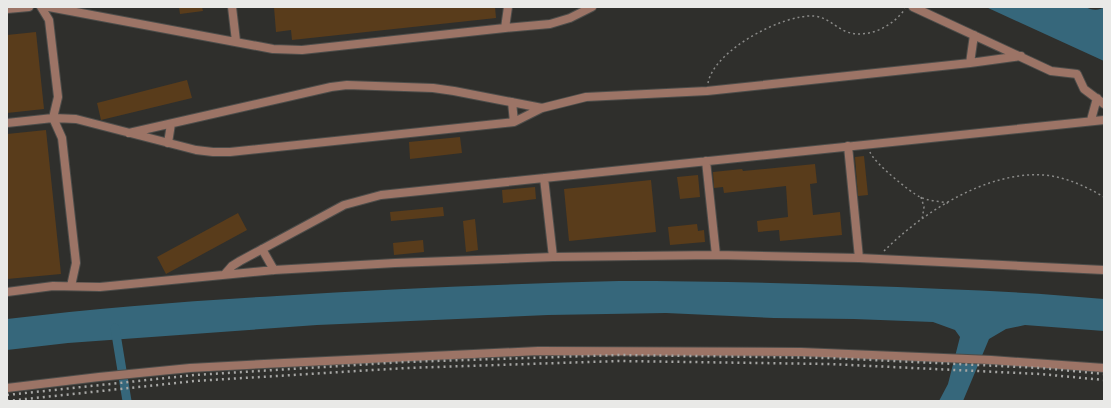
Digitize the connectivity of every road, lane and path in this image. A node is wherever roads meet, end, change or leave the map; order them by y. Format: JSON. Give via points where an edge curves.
{"nodes":[{"id":1,"x":29,"y":7,"type":"edge"},
{"id":2,"x":41,"y":7,"type":"edge"},
{"id":3,"x":49,"y":7,"type":"edge"},
{"id":4,"x":232,"y":7,"type":"edge"},
{"id":5,"x":508,"y":7,"type":"edge"},
{"id":6,"x":592,"y":7,"type":"edge"},
{"id":7,"x":906,"y":7,"type":"edge"},
{"id":8,"x":914,"y":7,"type":"edge"},
{"id":9,"x":60,"y":8,"type":"edge"},
{"id":10,"x":7,"y":9,"type":"edge"},
{"id":11,"x":505,"y":28,"type":"junction"},
{"id":12,"x":974,"y":35,"type":"junction"},
{"id":13,"x":236,"y":42,"type":"junction"},
{"id":14,"x":1021,"y":56,"type":"junction"},
{"id":15,"x":970,"y":63,"type":"junction"},
{"id":16,"x":707,"y":91,"type":"junction"},
{"id":17,"x":1101,"y":101,"type":"edge"},
{"id":18,"x":512,"y":102,"type":"junction"},
{"id":19,"x":542,"y":108,"type":"junction"},
{"id":20,"x":53,"y":118,"type":"junction"},
{"id":21,"x":1091,"y":120,"type":"junction"},
{"id":22,"x":1104,"y":120,"type":"edge"},
{"id":23,"x":514,"y":122,"type":"junction"},
{"id":24,"x":7,"y":123,"type":"edge"},
{"id":25,"x":171,"y":124,"type":"junction"},
{"id":26,"x":129,"y":133,"type":"junction"},
{"id":27,"x":168,"y":143,"type":"junction"},
{"id":28,"x":868,"y":144,"type":"junction"},
{"id":29,"x":848,"y":146,"type":"junction"},
{"id":30,"x":706,"y":161,"type":"junction"},
{"id":31,"x":544,"y":178,"type":"junction"},
{"id":32,"x":1104,"y":196,"type":"edge"},
{"id":33,"x":920,"y":197,"type":"junction"},
{"id":34,"x":948,"y":203,"type":"junction"},
{"id":35,"x":922,"y":220,"type":"junction"},
{"id":36,"x":262,"y":249,"type":"junction"},
{"id":37,"x":716,"y":255,"type":"junction"},
{"id":38,"x":553,"y":257,"type":"junction"},
{"id":39,"x":859,"y":258,"type":"junction"},
{"id":40,"x":876,"y":259,"type":"junction"},
{"id":41,"x":274,"y":270,"type":"junction"},
{"id":42,"x":1104,"y":270,"type":"edge"},
{"id":43,"x":225,"y":274,"type":"junction"},
{"id":44,"x":71,"y":286,"type":"junction"},
{"id":45,"x":7,"y":292,"type":"edge"},
{"id":46,"x":1104,"y":368,"type":"edge"},
{"id":47,"x":7,"y":388,"type":"edge"}],
"edges":[{"from":1,"to":10,"type":"lane"},
{"from":2,"to":20,"type":"lane","via":[[49,20],[56,78],[58,97]]},
{"from":3,"to":9,"type":"lane"},
{"from":4,"to":13,"type":"lane"},
{"from":5,"to":11,"type":"lane"},
{"from":6,"to":11,"type":"lane","via":[[560,22]]},
{"from":7,"to":16,"type":"path","via":[[887,27],[864,33],[847,32],[816,16],[786,20],[768,27],[742,43],[717,65],[710,76]]},
{"from":8,"to":12,"type":"lane"},
{"from":9,"to":13,"type":"lane"},
{"from":11,"to":13,"type":"lane","via":[[302,50],[273,49]]},
{"from":12,"to":14,"type":"lane"},
{"from":12,"to":15,"type":"lane"},
{"from":14,"to":15,"type":"lane"},
{"from":14,"to":17,"type":"lane","via":[[1051,70],[1076,74],[1084,89]]},
{"from":15,"to":16,"type":"lane"},
{"from":16,"to":19,"type":"lane","via":[[586,97]]},
{"from":17,"to":21,"type":"lane"},
{"from":18,"to":19,"type":"lane"},
{"from":18,"to":23,"type":"lane"},
{"from":18,"to":25,"type":"lane","via":[[434,88],[347,85],[315,90]]},
{"from":19,"to":23,"type":"lane"},
{"from":20,"to":24,"type":"lane"},
{"from":20,"to":26,"type":"lane","via":[[76,119]]},
{"from":20,"to":44,"type":"lane","via":[[62,138],[65,160],[76,263]]},
{"from":21,"to":22,"type":"lane"},
{"from":21,"to":28,"type":"lane"},
{"from":23,"to":27,"type":"lane","via":[[230,152],[196,150]]},
{"from":25,"to":26,"type":"lane"},
{"from":25,"to":27,"type":"lane"},
{"from":26,"to":27,"type":"lane"},
{"from":28,"to":29,"type":"lane"},
{"from":28,"to":33,"type":"path","via":[[874,160]]},
{"from":29,"to":30,"type":"lane"},
{"from":29,"to":39,"type":"lane"},
{"from":30,"to":31,"type":"lane"},
{"from":30,"to":37,"type":"lane"},
{"from":31,"to":36,"type":"lane","via":[[362,199],[344,205]]},
{"from":31,"to":38,"type":"lane"},
{"from":32,"to":34,"type":"path","via":[[1074,182],[1045,175],[1028,175],[999,180]]},
{"from":33,"to":34,"type":"path"},
{"from":33,"to":35,"type":"path","via":[[924,207]]},
{"from":34,"to":35,"type":"path"},
{"from":35,"to":40,"type":"path"},
{"from":36,"to":41,"type":"lane"},
{"from":36,"to":43,"type":"lane","via":[[232,266]]},
{"from":37,"to":38,"type":"lane"},
{"from":37,"to":39,"type":"lane"},
{"from":38,"to":41,"type":"lane"},
{"from":39,"to":40,"type":"lane"},
{"from":40,"to":42,"type":"lane"},
{"from":41,"to":43,"type":"lane"},
{"from":43,"to":44,"type":"lane","via":[[100,287]]},
{"from":44,"to":45,"type":"lane"},
{"from":46,"to":47,"type":"lane","via":[[991,360],[801,352],[538,351],[140,372]]}]}
